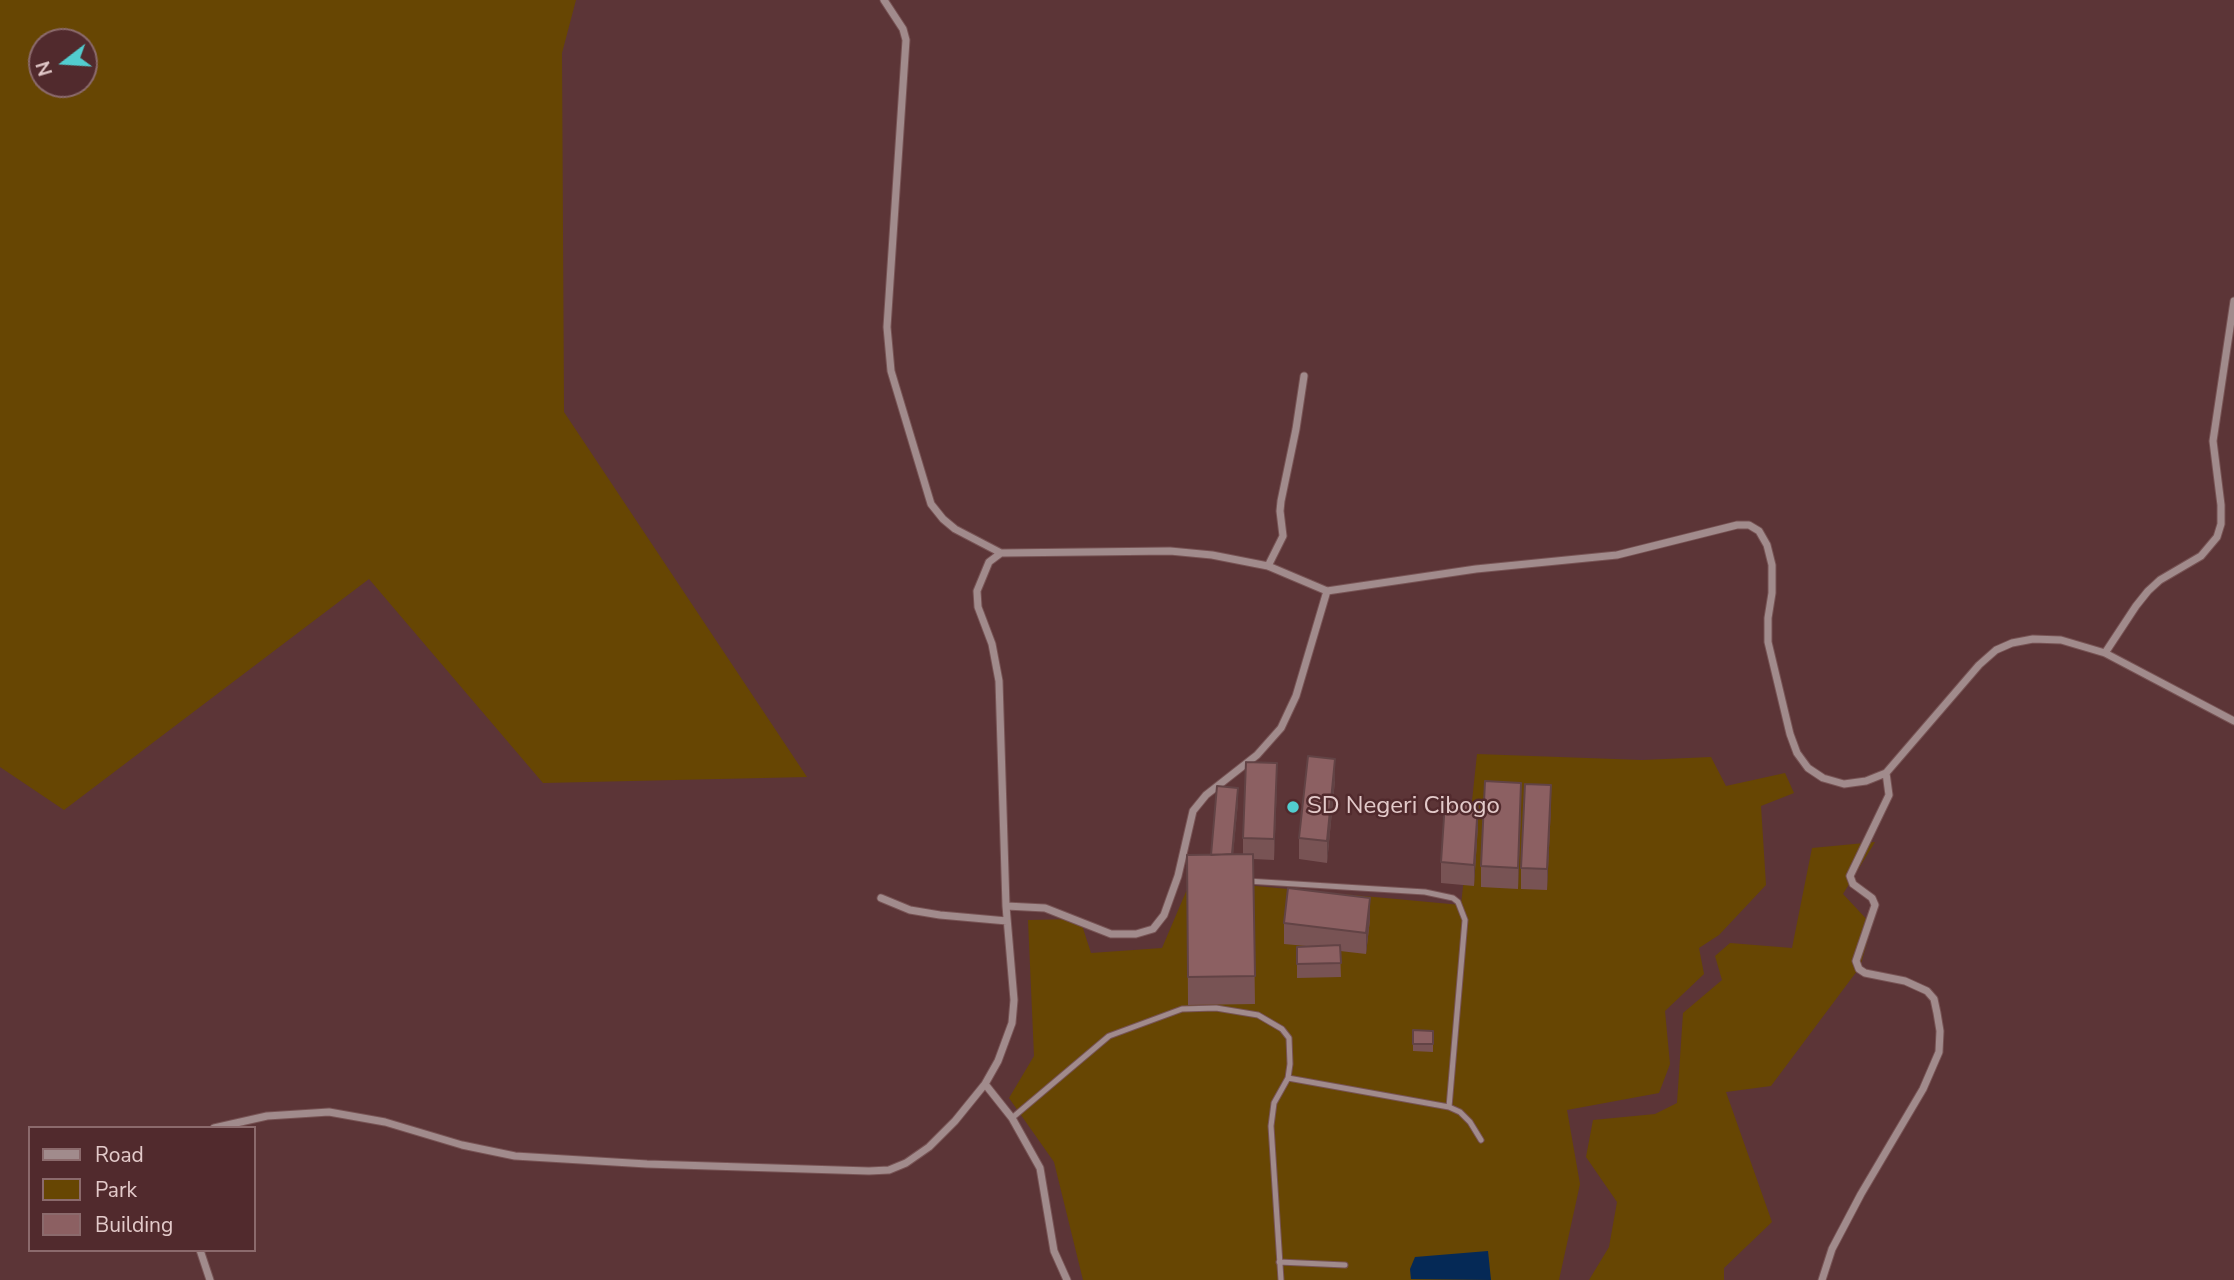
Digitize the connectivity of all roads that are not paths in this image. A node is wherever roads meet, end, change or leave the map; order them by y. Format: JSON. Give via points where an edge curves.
{"nodes":[{"id":1,"x":884,"y":0,"type":"edge"},
{"id":2,"x":2234,"y":301,"type":"edge"},
{"id":3,"x":1304,"y":376,"type":"dead end"},
{"id":4,"x":1001,"y":553,"type":"junction"},
{"id":5,"x":1268,"y":566,"type":"junction"},
{"id":6,"x":1328,"y":590,"type":"junction"},
{"id":7,"x":2105,"y":653,"type":"junction"},
{"id":8,"x":2234,"y":721,"type":"edge"},
{"id":9,"x":1886,"y":773,"type":"junction"},
{"id":10,"x":1178,"y":876,"type":"junction"},
{"id":11,"x":1191,"y":877,"type":"edge"},
{"id":12,"x":1233,"y":880,"type":"edge"},
{"id":13,"x":881,"y":898,"type":"dead end"},
{"id":14,"x":1006,"y":905,"type":"junction"},
{"id":15,"x":1007,"y":921,"type":"junction"},
{"id":16,"x":1287,"y":1078,"type":"junction"},
{"id":17,"x":985,"y":1084,"type":"junction"},
{"id":18,"x":1450,"y":1107,"type":"junction"},
{"id":19,"x":1012,"y":1118,"type":"junction"},
{"id":20,"x":223,"y":1126,"type":"edge"},
{"id":21,"x":1481,"y":1140,"type":"dead end"},
{"id":22,"x":201,"y":1252,"type":"edge"},
{"id":23,"x":1279,"y":1262,"type":"junction"},
{"id":24,"x":1345,"y":1265,"type":"dead end"},
{"id":25,"x":210,"y":1280,"type":"edge"},
{"id":26,"x":1067,"y":1280,"type":"edge"},
{"id":27,"x":1281,"y":1280,"type":"edge"},
{"id":28,"x":1822,"y":1280,"type":"edge"}],
"edges":[{"from":1,"to":4,"type":"street","via":[[906,40],[887,327],[891,370],[931,504],[955,529]]},
{"from":2,"to":7,"type":"street","via":[[2213,441],[2221,505],[2217,537],[2201,556],[2148,591]]},
{"from":3,"to":5,"type":"street","via":[[1281,501],[1283,536]]},
{"from":4,"to":5,"type":"street","via":[[1170,551]]},
{"from":4,"to":14,"type":"street","via":[[989,562],[977,591],[999,681]]},
{"from":5,"to":6,"type":"street"},
{"from":6,"to":9,"type":"street","via":[[1617,555],[1749,525],[1759,531],[1772,565],[1768,642],[1797,753],[1808,768],[1844,784]]},
{"from":6,"to":10,"type":"street","via":[[1296,696],[1281,728],[1193,811]]},
{"from":7,"to":8,"type":"street"},
{"from":7,"to":9,"type":"street","via":[[2061,640],[2033,639],[1996,650]]},
{"from":9,"to":28,"type":"street","via":[[1889,795],[1850,876],[1875,905],[1856,961],[1865,973],[1927,991],[1937,1013],[1939,1052],[1923,1089],[1832,1249]]},
{"from":10,"to":11,"type":"lane"},
{"from":10,"to":14,"type":"street","via":[[1164,915],[1153,929],[1136,934],[1099,931],[1045,908]]},
{"from":12,"to":18,"type":"lane","via":[[1425,892],[1458,902],[1465,920]]},
{"from":13,"to":15,"type":"street","via":[[930,914]]},
{"from":14,"to":15,"type":"street"},
{"from":15,"to":17,"type":"street","via":[[1012,1023]]},
{"from":16,"to":18,"type":"lane"},
{"from":16,"to":19,"type":"lane","via":[[1289,1038],[1282,1029],[1258,1015],[1182,1009],[1109,1036]]},
{"from":16,"to":23,"type":"lane","via":[[1271,1126]]},
{"from":17,"to":19,"type":"street"},
{"from":17,"to":20,"type":"street","via":[[929,1147],[889,1170],[514,1156],[329,1112],[267,1116]]},
{"from":18,"to":21,"type":"lane","via":[[1470,1122]]},
{"from":19,"to":26,"type":"street","via":[[1040,1168],[1054,1251]]},
{"from":22,"to":25,"type":"street"},
{"from":23,"to":24,"type":"lane"},
{"from":23,"to":27,"type":"lane"}]}
